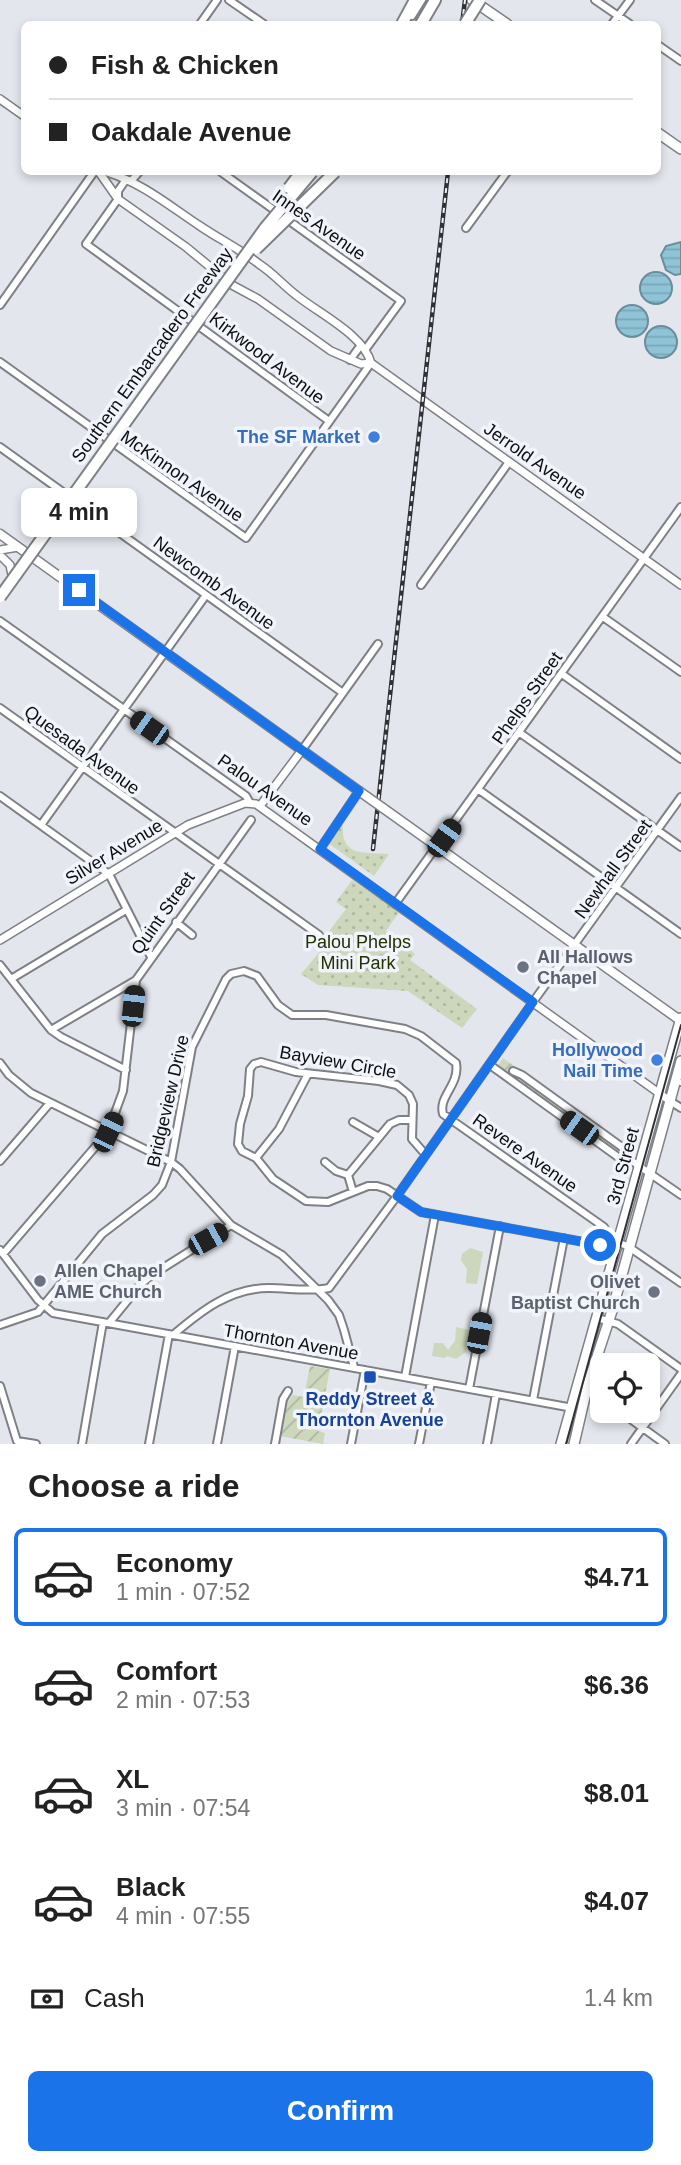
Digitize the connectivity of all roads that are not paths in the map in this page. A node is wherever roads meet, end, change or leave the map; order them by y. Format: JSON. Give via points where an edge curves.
{"nodes":[{"id":1,"x":217,"y":0,"type":"edge"},
{"id":2,"x":229,"y":0,"type":"edge"},
{"id":3,"x":415,"y":0,"type":"edge"},
{"id":4,"x":422,"y":0,"type":"edge"},
{"id":5,"x":435,"y":0,"type":"edge"},
{"id":6,"x":472,"y":0,"type":"edge"},
{"id":7,"x":480,"y":0,"type":"edge"},
{"id":8,"x":595,"y":0,"type":"edge"},
{"id":9,"x":630,"y":0,"type":"edge"},
{"id":10,"x":618,"y":16,"type":"junction"},
{"id":11,"x":202,"y":21,"type":"edge"},
{"id":12,"x":260,"y":21,"type":"edge"},
{"id":13,"x":405,"y":21,"type":"edge"},
{"id":14,"x":406,"y":21,"type":"edge"},
{"id":15,"x":423,"y":21,"type":"edge"},
{"id":16,"x":467,"y":21,"type":"edge"},
{"id":17,"x":503,"y":21,"type":"edge"},
{"id":18,"x":614,"y":21,"type":"edge"},
{"id":19,"x":626,"y":21,"type":"edge"},
{"id":20,"x":661,"y":47,"type":"edge"},
{"id":21,"x":681,"y":61,"type":"edge"},
{"id":22,"x":0,"y":99,"type":"edge"},
{"id":23,"x":21,"y":114,"type":"edge"},
{"id":24,"x":661,"y":135,"type":"edge"},
{"id":25,"x":681,"y":149,"type":"edge"},
{"id":26,"x":92,"y":175,"type":"edge"},
{"id":27,"x":101,"y":175,"type":"edge"},
{"id":28,"x":116,"y":175,"type":"edge"},
{"id":29,"x":136,"y":175,"type":"edge"},
{"id":30,"x":225,"y":175,"type":"edge"},
{"id":31,"x":300,"y":175,"type":"edge"},
{"id":32,"x":300,"y":175,"type":"edge"},
{"id":33,"x":309,"y":175,"type":"edge"},
{"id":34,"x":332,"y":175,"type":"edge"},
{"id":35,"x":505,"y":175,"type":"edge"},
{"id":36,"x":132,"y":180,"type":"junction"},
{"id":37,"x":118,"y":199,"type":"junction"},
{"id":38,"x":275,"y":210,"type":"junction"},
{"id":39,"x":467,"y":228,"type":"dead end"},
{"id":40,"x":243,"y":252,"type":"junction"},
{"id":41,"x":224,"y":279,"type":"junction"},
{"id":42,"x":214,"y":299,"type":"junction"},
{"id":43,"x":0,"y":305,"type":"edge"},
{"id":44,"x":199,"y":314,"type":"dead end"},
{"id":45,"x":190,"y":328,"type":"dead end"},
{"id":46,"x":363,"y":347,"type":"junction"},
{"id":47,"x":350,"y":360,"type":"junction"},
{"id":48,"x":0,"y":362,"type":"edge"},
{"id":49,"x":370,"y":363,"type":"junction"},
{"id":50,"x":329,"y":421,"type":"junction"},
{"id":51,"x":108,"y":441,"type":"junction"},
{"id":52,"x":0,"y":447,"type":"edge"},
{"id":53,"x":509,"y":462,"type":"junction"},
{"id":54,"x":69,"y":496,"type":"junction"},
{"id":55,"x":681,"y":507,"type":"edge"},
{"id":56,"x":0,"y":534,"type":"edge"},
{"id":57,"x":18,"y":547,"type":"junction"},
{"id":58,"x":28,"y":553,"type":"junction"},
{"id":59,"x":1,"y":555,"type":"edge"},
{"id":60,"x":644,"y":559,"type":"junction"},
{"id":61,"x":12,"y":575,"type":"junction"},
{"id":62,"x":421,"y":585,"type":"dead end"},
{"id":63,"x":681,"y":585,"type":"edge"},
{"id":64,"x":0,"y":593,"type":"edge"},
{"id":65,"x":206,"y":595,"type":"junction"},
{"id":66,"x":603,"y":617,"type":"junction"},
{"id":67,"x":0,"y":621,"type":"edge"},
{"id":68,"x":378,"y":644,"type":"dead end"},
{"id":69,"x":165,"y":652,"type":"junction"},
{"id":70,"x":681,"y":672,"type":"edge"},
{"id":71,"x":562,"y":674,"type":"junction"},
{"id":72,"x":343,"y":692,"type":"junction"},
{"id":73,"x":0,"y":708,"type":"edge"},
{"id":74,"x":124,"y":710,"type":"junction"},
{"id":75,"x":520,"y":733,"type":"junction"},
{"id":76,"x":302,"y":750,"type":"junction"},
{"id":77,"x":681,"y":759,"type":"edge"},
{"id":78,"x":82,"y":768,"type":"junction"},
{"id":79,"x":479,"y":790,"type":"junction"},
{"id":80,"x":359,"y":791,"type":"junction"},
{"id":81,"x":0,"y":796,"type":"edge"},
{"id":82,"x":681,"y":797,"type":"edge"},
{"id":83,"x":250,"y":803,"type":"junction"},
{"id":84,"x":260,"y":806,"type":"junction"},
{"id":85,"x":251,"y":820,"type":"dead end"},
{"id":86,"x":41,"y":825,"type":"junction"},
{"id":87,"x":657,"y":831,"type":"junction"},
{"id":88,"x":176,"y":833,"type":"junction"},
{"id":89,"x":437,"y":847,"type":"junction"},
{"id":90,"x":681,"y":847,"type":"edge"},
{"id":91,"x":320,"y":849,"type":"junction"},
{"id":92,"x":218,"y":864,"type":"junction"},
{"id":93,"x":109,"y":874,"type":"junction"},
{"id":94,"x":616,"y":888,"type":"junction"},
{"id":95,"x":395,"y":904,"type":"junction"},
{"id":96,"x":126,"y":910,"type":"junction"},
{"id":97,"x":176,"y":922,"type":"junction"},
{"id":98,"x":681,"y":934,"type":"edge"},
{"id":99,"x":192,"y":935,"type":"dead end"},
{"id":100,"x":318,"y":935,"type":"dead end"},
{"id":101,"x":0,"y":940,"type":"edge"},
{"id":102,"x":575,"y":946,"type":"junction"},
{"id":103,"x":151,"y":957,"type":"junction"},
{"id":104,"x":0,"y":965,"type":"edge"},
{"id":105,"x":11,"y":979,"type":"junction"},
{"id":106,"x":136,"y":980,"type":"junction"},
{"id":107,"x":533,"y":1002,"type":"junction"},
{"id":108,"x":681,"y":1020,"type":"edge"},
{"id":109,"x":51,"y":1030,"type":"junction"},
{"id":110,"x":681,"y":1061,"type":"edge"},
{"id":111,"x":0,"y":1063,"type":"edge"},
{"id":112,"x":490,"y":1065,"type":"junction"},
{"id":113,"x":126,"y":1070,"type":"junction"},
{"id":114,"x":513,"y":1071,"type":"dead end"},
{"id":115,"x":307,"y":1074,"type":"junction"},
{"id":116,"x":660,"y":1093,"type":"junction"},
{"id":117,"x":670,"y":1101,"type":"junction"},
{"id":118,"x":50,"y":1102,"type":"junction"},
{"id":119,"x":681,"y":1108,"type":"edge"},
{"id":120,"x":451,"y":1118,"type":"junction"},
{"id":121,"x":411,"y":1120,"type":"junction"},
{"id":122,"x":353,"y":1122,"type":"dead end"},
{"id":123,"x":108,"y":1132,"type":"junction"},
{"id":124,"x":379,"y":1137,"type":"junction"},
{"id":125,"x":425,"y":1154,"type":"junction"},
{"id":126,"x":1,"y":1158,"type":"edge"},
{"id":127,"x":256,"y":1158,"type":"junction"},
{"id":128,"x":627,"y":1158,"type":"junction"},
{"id":129,"x":171,"y":1162,"type":"junction"},
{"id":130,"x":325,"y":1162,"type":"dead end"},
{"id":131,"x":640,"y":1167,"type":"junction"},
{"id":132,"x":650,"y":1173,"type":"junction"},
{"id":133,"x":348,"y":1175,"type":"junction"},
{"id":134,"x":353,"y":1192,"type":"junction"},
{"id":135,"x":681,"y":1195,"type":"edge"},
{"id":136,"x":397,"y":1196,"type":"junction"},
{"id":137,"x":435,"y":1214,"type":"junction"},
{"id":138,"x":231,"y":1225,"type":"junction"},
{"id":139,"x":500,"y":1226,"type":"junction"},
{"id":140,"x":564,"y":1238,"type":"junction"},
{"id":141,"x":614,"y":1241,"type":"junction"},
{"id":142,"x":629,"y":1247,"type":"junction"},
{"id":143,"x":2,"y":1252,"type":"edge"},
{"id":144,"x":681,"y":1283,"type":"edge"},
{"id":145,"x":317,"y":1290,"type":"junction"},
{"id":146,"x":44,"y":1306,"type":"junction"},
{"id":147,"x":597,"y":1318,"type":"junction"},
{"id":148,"x":608,"y":1321,"type":"junction"},
{"id":149,"x":106,"y":1323,"type":"junction"},
{"id":150,"x":0,"y":1325,"type":"edge"},
{"id":151,"x":171,"y":1335,"type":"junction"},
{"id":152,"x":235,"y":1346,"type":"junction"},
{"id":153,"x":354,"y":1367,"type":"junction"},
{"id":154,"x":681,"y":1368,"type":"edge"},
{"id":155,"x":365,"y":1370,"type":"junction"},
{"id":156,"x":681,"y":1374,"type":"edge"},
{"id":157,"x":405,"y":1377,"type":"junction"},
{"id":158,"x":431,"y":1382,"type":"junction"},
{"id":159,"x":0,"y":1386,"type":"edge"},
{"id":160,"x":469,"y":1389,"type":"junction"},
{"id":161,"x":582,"y":1390,"type":"junction"},
{"id":162,"x":288,"y":1391,"type":"dead end"},
{"id":163,"x":496,"y":1394,"type":"junction"},
{"id":164,"x":590,"y":1394,"type":"edge"},
{"id":165,"x":533,"y":1400,"type":"junction"},
{"id":166,"x":572,"y":1407,"type":"junction"},
{"id":167,"x":582,"y":1410,"type":"junction"},
{"id":168,"x":635,"y":1423,"type":"edge"},
{"id":169,"x":642,"y":1428,"type":"junction"},
{"id":170,"x":14,"y":1442,"type":"edge"},
{"id":171,"x":36,"y":1444,"type":"edge"},
{"id":172,"x":82,"y":1444,"type":"edge"},
{"id":173,"x":149,"y":1444,"type":"edge"},
{"id":174,"x":217,"y":1444,"type":"edge"},
{"id":175,"x":275,"y":1444,"type":"edge"},
{"id":176,"x":351,"y":1444,"type":"edge"},
{"id":177,"x":419,"y":1444,"type":"edge"},
{"id":178,"x":487,"y":1444,"type":"edge"},
{"id":179,"x":561,"y":1444,"type":"edge"},
{"id":180,"x":574,"y":1444,"type":"edge"},
{"id":181,"x":631,"y":1444,"type":"edge"},
{"id":182,"x":665,"y":1444,"type":"edge"}],
"edges":[{"from":1,"to":11,"type":"street"},
{"from":2,"to":12,"type":"street"},
{"from":3,"to":13,"type":"highway"},
{"from":4,"to":14,"type":"street"},
{"from":5,"to":15,"type":"highway"},
{"from":6,"to":17,"type":"main road"},
{"from":7,"to":16,"type":"highway","bridge":true},
{"from":8,"to":10,"type":"street"},
{"from":9,"to":10,"type":"street"},
{"from":10,"to":18,"type":"street"},
{"from":10,"to":19,"type":"street"},
{"from":20,"to":21,"type":"street"},
{"from":22,"to":23,"type":"street"},
{"from":24,"to":25,"type":"main road"},
{"from":26,"to":43,"type":"street"},
{"from":27,"to":37,"type":"street","name":"Jerrold Avenue"},
{"from":28,"to":36,"type":"street"},
{"from":29,"to":36,"type":"street"},
{"from":30,"to":38,"type":"street","name":"Innes Avenue"},
{"from":31,"to":38,"type":"street"},
{"from":32,"to":64,"type":"highway","name":"Southern Embarcadero Freeway","bridge":true},
{"from":33,"to":42,"type":"highway","name":"Southern Embarcadero Freeway","bridge":true},
{"from":34,"to":42,"type":"highway","bridge":true,"via":[[250,255]]},
{"from":35,"to":39,"type":"street"},
{"from":36,"to":37,"type":"street","via":[[125,181]]},
{"from":36,"to":40,"type":"street"},
{"from":37,"to":41,"type":"street","name":"Jerrold Avenue"},
{"from":37,"to":50,"type":"street","name":"Kirkwood Avenue","via":[[86,244]]},
{"from":38,"to":40,"type":"street"},
{"from":38,"to":46,"type":"street","name":"Innes Avenue","via":[[401,301]]},
{"from":40,"to":41,"type":"street"},
{"from":40,"to":46,"type":"street"},
{"from":41,"to":44,"type":"street"},
{"from":41,"to":47,"type":"street","name":"Jerrold Avenue"},
{"from":42,"to":64,"type":"highway","name":"Southern Embarcadero Freeway","bridge":true},
{"from":45,"to":51,"type":"street"},
{"from":46,"to":47,"type":"street"},
{"from":46,"to":49,"type":"street"},
{"from":47,"to":49,"type":"street","name":"Jerrold Avenue"},
{"from":48,"to":51,"type":"street","name":"McKinnon Avenue"},
{"from":49,"to":50,"type":"street"},
{"from":49,"to":53,"type":"street","name":"Jerrold Avenue"},
{"from":50,"to":51,"type":"street","name":"McKinnon Avenue","via":[[246,538]]},
{"from":51,"to":54,"type":"street"},
{"from":52,"to":54,"type":"street","name":"Newcomb Avenue"},
{"from":53,"to":60,"type":"street","name":"Jerrold Avenue"},
{"from":53,"to":62,"type":"street"},
{"from":54,"to":58,"type":"street"},
{"from":54,"to":65,"type":"street","name":"Newcomb Avenue"},
{"from":55,"to":60,"type":"street","name":"Phelps Street"},
{"from":56,"to":57,"type":"main road"},
{"from":57,"to":58,"type":"main road"},
{"from":57,"to":59,"type":"street"},
{"from":58,"to":61,"type":"street"},
{"from":58,"to":69,"type":"main road"},
{"from":59,"to":61,"type":"street"},
{"from":60,"to":63,"type":"street","name":"Jerrold Avenue"},
{"from":60,"to":66,"type":"street","name":"Phelps Street"},
{"from":61,"to":64,"type":"street"},
{"from":65,"to":69,"type":"street"},
{"from":65,"to":72,"type":"street","name":"Newcomb Avenue"},
{"from":66,"to":70,"type":"street"},
{"from":66,"to":71,"type":"street","name":"Phelps Street"},
{"from":67,"to":74,"type":"street","name":"Palou Avenue"},
{"from":68,"to":72,"type":"street"},
{"from":69,"to":74,"type":"street"},
{"from":69,"to":76,"type":"main road"},
{"from":71,"to":75,"type":"street","name":"Phelps Street"},
{"from":71,"to":77,"type":"street"},
{"from":72,"to":76,"type":"street"},
{"from":73,"to":78,"type":"street","name":"Quesada Avenue"},
{"from":74,"to":78,"type":"street"},
{"from":74,"to":83,"type":"street","name":"Palou Avenue"},
{"from":75,"to":79,"type":"street","name":"Phelps Street"},
{"from":75,"to":87,"type":"street"},
{"from":76,"to":80,"type":"main road"},
{"from":76,"to":84,"type":"street"},
{"from":78,"to":86,"type":"street"},
{"from":78,"to":88,"type":"street","name":"Quesada Avenue"},
{"from":79,"to":89,"type":"street","name":"Phelps Street"},
{"from":79,"to":94,"type":"street"},
{"from":80,"to":89,"type":"main road","bridge":true},
{"from":80,"to":91,"type":"street"},
{"from":81,"to":86,"type":"street"},
{"from":82,"to":87,"type":"street","name":"Newhall Street"},
{"from":83,"to":84,"type":"street","name":"Palou Avenue"},
{"from":83,"to":88,"type":"street","name":"Silver Avenue"},
{"from":84,"to":91,"type":"street","name":"Palou Avenue"},
{"from":85,"to":92,"type":"street","name":"Quint Street"},
{"from":86,"to":93,"type":"street"},
{"from":87,"to":90,"type":"street"},
{"from":87,"to":94,"type":"street","name":"Newhall Street"},
{"from":88,"to":92,"type":"street","name":"Quesada Avenue"},
{"from":88,"to":93,"type":"street","name":"Silver Avenue"},
{"from":89,"to":95,"type":"street","name":"Phelps Street"},
{"from":89,"to":102,"type":"main road"},
{"from":91,"to":95,"type":"street","name":"Palou Avenue"},
{"from":92,"to":97,"type":"street","name":"Quint Street"},
{"from":92,"to":100,"type":"street","name":"Quesada Avenue"},
{"from":93,"to":96,"type":"street"},
{"from":93,"to":101,"type":"street","name":"Silver Avenue"},
{"from":94,"to":98,"type":"street"},
{"from":94,"to":102,"type":"street","name":"Newhall Street"},
{"from":95,"to":107,"type":"street","name":"Palou Avenue"},
{"from":96,"to":103,"type":"street"},
{"from":96,"to":105,"type":"street"},
{"from":97,"to":99,"type":"street"},
{"from":97,"to":103,"type":"street","name":"Quint Street"},
{"from":102,"to":107,"type":"street","name":"Newhall Street"},
{"from":102,"to":108,"type":"main road"},
{"from":103,"to":106,"type":"street","name":"Quint Street"},
{"from":104,"to":105,"type":"street"},
{"from":105,"to":109,"type":"street"},
{"from":106,"to":109,"type":"street","name":"Quint Street"},
{"from":106,"to":113,"type":"street"},
{"from":107,"to":112,"type":"street","name":"Newhall Street"},
{"from":107,"to":116,"type":"street","name":"Palou Avenue"},
{"from":108,"to":116,"type":"main road","name":"3rd Street"},
{"from":109,"to":113,"type":"street"},
{"from":110,"to":117,"type":"main road","name":"3rd Street"},
{"from":111,"to":118,"type":"street","via":[[31,1093]]},
{"from":112,"to":120,"type":"street","name":"Newhall Street"},
{"from":112,"to":128,"type":"street","via":[[618,1157]]},
{"from":113,"to":123,"type":"street"},
{"from":114,"to":128,"type":"street","via":[[626,1150]]},
{"from":115,"to":121,"type":"street","name":"Bayview Circle","via":[[397,1085],[411,1099]]},
{"from":115,"to":127,"type":"street","via":[[276,1135]]},
{"from":115,"to":127,"type":"street","name":"Bayview Circle","via":[[261,1062],[250,1069],[237,1140],[242,1151]]},
{"from":116,"to":117,"type":"street","name":"Palou Avenue"},
{"from":116,"to":131,"type":"main road","name":"3rd Street"},
{"from":117,"to":119,"type":"street","name":"Palou Avenue"},
{"from":117,"to":132,"type":"main road","name":"3rd Street"},
{"from":118,"to":123,"type":"street"},
{"from":118,"to":126,"type":"street"},
{"from":120,"to":125,"type":"street","name":"Newhall Street"},
{"from":120,"to":129,"type":"street","name":"Bridgeview Drive","via":[[441,1108],[457,1078],[456,1063],[421,1036],[339,1018],[292,1015],[278,1005],[257,976],[237,971],[226,979],[192,1047]]},
{"from":120,"to":141,"type":"street","name":"Revere Avenue","via":[[604,1227]]},
{"from":121,"to":124,"type":"street","via":[[394,1122]]},
{"from":121,"to":125,"type":"street","name":"Bayview Circle","via":[[412,1139]]},
{"from":122,"to":124,"type":"street"},
{"from":123,"to":129,"type":"street"},
{"from":123,"to":143,"type":"street"},
{"from":124,"to":133,"type":"street"},
{"from":125,"to":136,"type":"street","name":"Newhall Street"},
{"from":127,"to":134,"type":"street","name":"Bayview Circle","via":[[273,1179],[306,1201],[328,1202]]},
{"from":128,"to":131,"type":"street"},
{"from":129,"to":138,"type":"street"},
{"from":129,"to":146,"type":"street","name":"Bridgeview Drive","via":[[162,1185],[102,1234]]},
{"from":130,"to":133,"type":"street"},
{"from":131,"to":132,"type":"street"},
{"from":131,"to":141,"type":"main road","name":"3rd Street"},
{"from":132,"to":135,"type":"street"},
{"from":132,"to":142,"type":"main road","name":"3rd Street"},
{"from":133,"to":134,"type":"street"},
{"from":134,"to":136,"type":"street","name":"Bayview Circle","via":[[377,1186]]},
{"from":136,"to":137,"type":"street","name":"Bayview Circle","via":[[421,1212]]},
{"from":136,"to":145,"type":"street","name":"Newhall Street","via":[[329,1288]]},
{"from":137,"to":139,"type":"street","name":"Bayview Circle"},
{"from":137,"to":157,"type":"street"},
{"from":138,"to":145,"type":"street","via":[[282,1255]]},
{"from":138,"to":149,"type":"street","via":[[152,1275]]},
{"from":139,"to":140,"type":"street","name":"Bayview Circle"},
{"from":139,"to":160,"type":"street"},
{"from":140,"to":141,"type":"street","name":"Bayview Circle","via":[[600,1245]]},
{"from":140,"to":165,"type":"street"},
{"from":141,"to":142,"type":"street","name":"Revere Avenue"},
{"from":141,"to":147,"type":"main road","name":"3rd Street"},
{"from":142,"to":144,"type":"street","name":"Revere Avenue"},
{"from":142,"to":148,"type":"main road","name":"3rd Street"},
{"from":143,"to":146,"type":"street"},
{"from":145,"to":151,"type":"street","via":[[240,1292],[201,1311]]},
{"from":145,"to":153,"type":"street","via":[[339,1315]]},
{"from":146,"to":149,"type":"street","name":"Thornton Avenue","via":[[53,1313]]},
{"from":146,"to":150,"type":"street"},
{"from":147,"to":148,"type":"street"},
{"from":147,"to":161,"type":"main road","name":"3rd Street"},
{"from":148,"to":154,"type":"street"},
{"from":148,"to":161,"type":"main road","name":"3rd Street"},
{"from":149,"to":151,"type":"street","name":"Thornton Avenue"},
{"from":149,"to":172,"type":"street"},
{"from":151,"to":152,"type":"street","name":"Thornton Avenue"},
{"from":151,"to":173,"type":"street"},
{"from":152,"to":153,"type":"street","name":"Thornton Avenue"},
{"from":152,"to":174,"type":"street"},
{"from":153,"to":155,"type":"street","name":"Thornton Avenue"},
{"from":155,"to":157,"type":"street","name":"Thornton Avenue"},
{"from":155,"to":176,"type":"street"},
{"from":156,"to":169,"type":"street"},
{"from":157,"to":158,"type":"street","name":"Thornton Avenue"},
{"from":158,"to":160,"type":"street","name":"Thornton Avenue"},
{"from":158,"to":177,"type":"street"},
{"from":159,"to":170,"type":"street"},
{"from":160,"to":163,"type":"street","name":"Thornton Avenue"},
{"from":161,"to":164,"type":"street"},
{"from":161,"to":166,"type":"main road","name":"3rd Street"},
{"from":161,"to":167,"type":"main road","name":"3rd Street"},
{"from":162,"to":175,"type":"street"},
{"from":163,"to":165,"type":"street","name":"Thornton Avenue"},
{"from":163,"to":178,"type":"street"},
{"from":165,"to":166,"type":"street","name":"Thornton Avenue"},
{"from":166,"to":167,"type":"street","name":"Thornton Avenue"},
{"from":166,"to":179,"type":"main road","name":"3rd Street"},
{"from":167,"to":180,"type":"main road","name":"3rd Street"},
{"from":168,"to":169,"type":"street"},
{"from":169,"to":181,"type":"street"},
{"from":169,"to":182,"type":"street"},
{"from":170,"to":171,"type":"street"}]}
